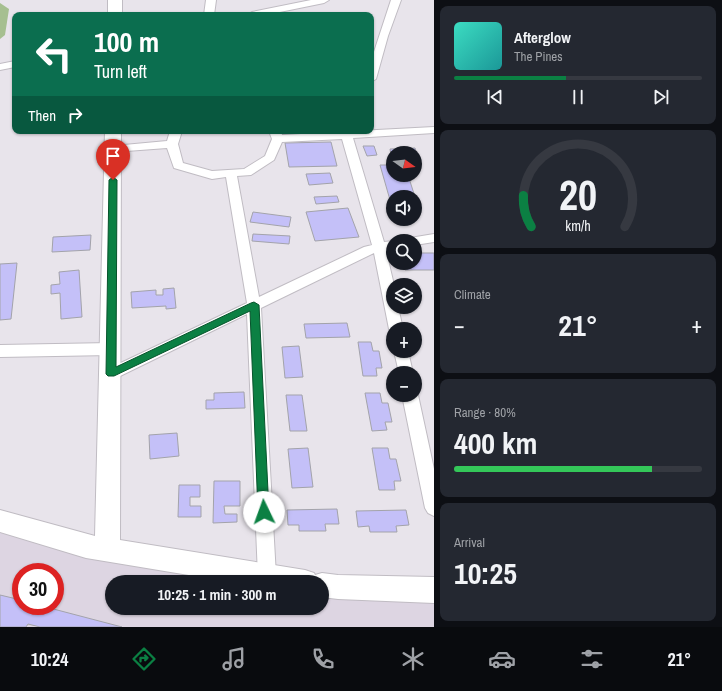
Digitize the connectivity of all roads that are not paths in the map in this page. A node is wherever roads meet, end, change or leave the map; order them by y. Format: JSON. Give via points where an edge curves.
{"nodes":[{"id":1,"x":115,"y":0,"type":"edge"},
{"id":2,"x":211,"y":0,"type":"edge"},
{"id":3,"x":324,"y":0,"type":"edge"},
{"id":4,"x":396,"y":0,"type":"edge"},
{"id":5,"x":302,"y":5,"type":"junction"},
{"id":6,"x":115,"y":12,"type":"edge"},
{"id":7,"x":209,"y":12,"type":"edge"},
{"id":8,"x":267,"y":12,"type":"edge"},
{"id":9,"x":305,"y":12,"type":"edge"},
{"id":10,"x":12,"y":65,"type":"edge"},
{"id":11,"x":0,"y":67,"type":"edge"},
{"id":12,"x":374,"y":68,"type":"edge"},
{"id":13,"x":434,"y":130,"type":"edge"},
{"id":14,"x":374,"y":132,"type":"edge"},
{"id":15,"x":175,"y":134,"type":"edge"},
{"id":16,"x":310,"y":134,"type":"edge"},
{"id":17,"x":345,"y":134,"type":"edge"},
{"id":18,"x":276,"y":135,"type":"edge"},
{"id":19,"x":113,"y":140,"type":"edge"},
{"id":20,"x":172,"y":144,"type":"junction"},
{"id":21,"x":231,"y":174,"type":"junction"},
{"id":22,"x":434,"y":238,"type":"edge"},
{"id":23,"x":422,"y":240,"type":"edge"},
{"id":24,"x":386,"y":246,"type":"edge"},
{"id":25,"x":389,"y":270,"type":"edge"},
{"id":26,"x":254,"y":305,"type":"junction"},
{"id":27,"x":395,"y":322,"type":"edge"},
{"id":28,"x":111,"y":349,"type":"junction"},
{"id":29,"x":0,"y":351,"type":"edge"},
{"id":30,"x":111,"y":374,"type":"junction"},
{"id":31,"x":411,"y":402,"type":"edge"},
{"id":32,"x":434,"y":508,"type":"edge"},
{"id":33,"x":0,"y":521,"type":"edge"},
{"id":34,"x":107,"y":549,"type":"junction"},
{"id":35,"x":261,"y":575,"type":"edge"},
{"id":36,"x":267,"y":575,"type":"edge"},
{"id":37,"x":329,"y":586,"type":"edge"},
{"id":38,"x":434,"y":590,"type":"edge"}],
"edges":[{"from":1,"to":6,"type":"street"},
{"from":2,"to":7,"type":"street"},
{"from":3,"to":5,"type":"street"},
{"from":4,"to":12,"type":"street"},
{"from":5,"to":8,"type":"street"},
{"from":5,"to":9,"type":"street"},
{"from":10,"to":11,"type":"street"},
{"from":13,"to":14,"type":"street"},
{"from":15,"to":20,"type":"street"},
{"from":16,"to":18,"type":"street"},
{"from":17,"to":24,"type":"street"},
{"from":18,"to":21,"type":"street","via":[[270,158],[247,172]]},
{"from":19,"to":20,"type":"street"},
{"from":19,"to":28,"type":"street"},
{"from":20,"to":21,"type":"street","via":[[178,166],[212,175]]},
{"from":21,"to":26,"type":"street"},
{"from":22,"to":23,"type":"street"},
{"from":24,"to":26,"type":"street","via":[[369,250]]},
{"from":25,"to":27,"type":"street"},
{"from":26,"to":30,"type":"street"},
{"from":26,"to":36,"type":"street"},
{"from":28,"to":29,"type":"street"},
{"from":28,"to":30,"type":"street"},
{"from":30,"to":34,"type":"street"},
{"from":31,"to":32,"type":"street"},
{"from":33,"to":34,"type":"street","via":[[86,546]]},
{"from":34,"to":35,"type":"street"},
{"from":37,"to":38,"type":"street"}]}
